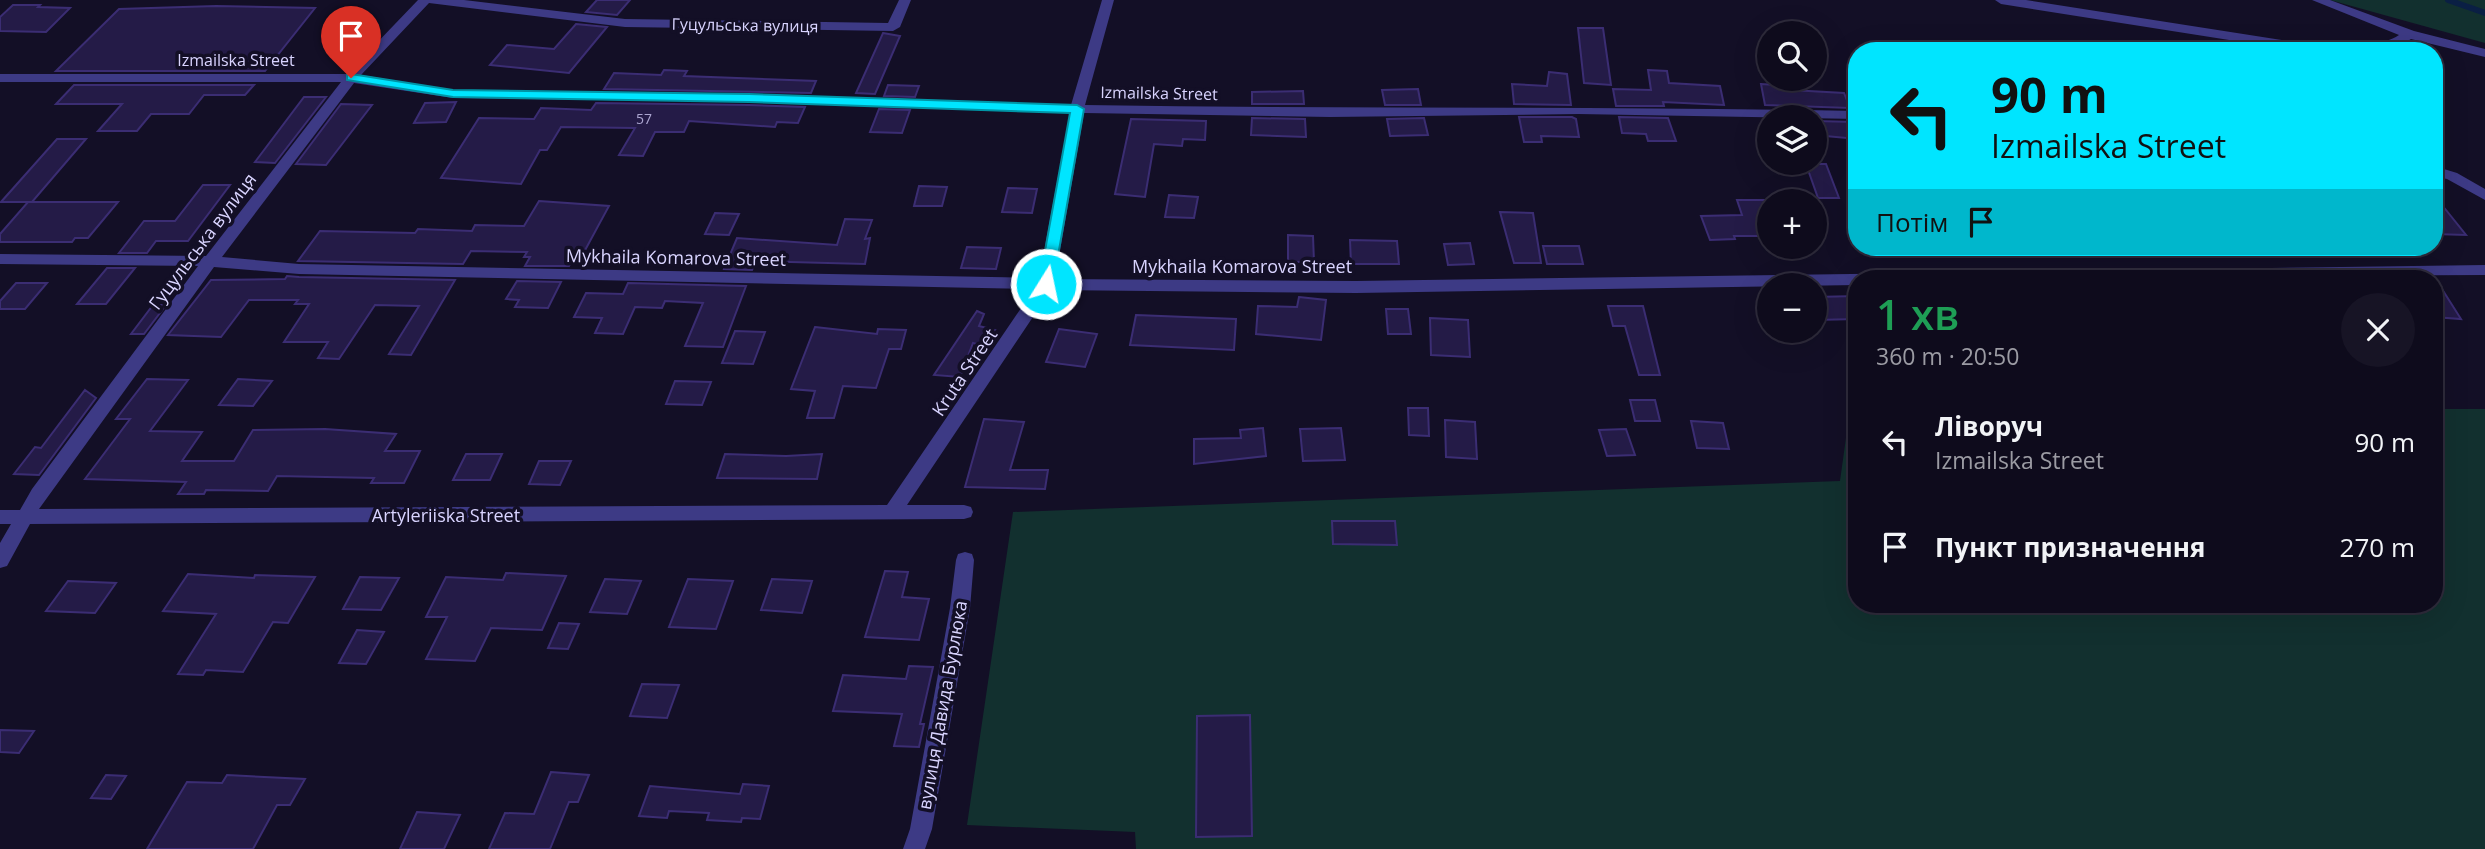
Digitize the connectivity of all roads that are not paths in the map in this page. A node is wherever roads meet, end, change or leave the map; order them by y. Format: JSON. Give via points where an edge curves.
{"nodes":[{"id":1,"x":425,"y":0,"type":"edge"},
{"id":2,"x":431,"y":0,"type":"edge"},
{"id":3,"x":905,"y":0,"type":"edge"},
{"id":4,"x":1108,"y":0,"type":"edge"},
{"id":5,"x":2001,"y":0,"type":"edge"},
{"id":6,"x":2318,"y":0,"type":"edge"},
{"id":7,"x":2409,"y":33,"type":"junction"},
{"id":8,"x":2269,"y":42,"type":"edge"},
{"id":9,"x":2397,"y":42,"type":"edge"},
{"id":10,"x":2485,"y":53,"type":"edge"},
{"id":11,"x":0,"y":78,"type":"edge"},
{"id":12,"x":351,"y":78,"type":"junction"},
{"id":13,"x":1077,"y":109,"type":"junction"},
{"id":14,"x":1848,"y":114,"type":"edge"},
{"id":15,"x":2443,"y":174,"type":"edge"},
{"id":16,"x":2485,"y":195,"type":"edge"},
{"id":17,"x":0,"y":259,"type":"edge"},
{"id":18,"x":210,"y":261,"type":"junction"},
{"id":19,"x":2485,"y":270,"type":"edge"},
{"id":20,"x":2443,"y":271,"type":"edge"},
{"id":21,"x":1848,"y":280,"type":"edge"},
{"id":22,"x":1046,"y":284,"type":"junction"},
{"id":23,"x":964,"y":512,"type":"dead end"},
{"id":24,"x":892,"y":513,"type":"junction"},
{"id":25,"x":0,"y":517,"type":"edge"},
{"id":26,"x":24,"y":517,"type":"junction"},
{"id":27,"x":0,"y":559,"type":"edge"},
{"id":28,"x":965,"y":560,"type":"dead end"},
{"id":29,"x":914,"y":849,"type":"edge"}],
"edges":[{"from":1,"to":12,"type":"street","name":"Гуцульська вулиця"},
{"from":2,"to":3,"type":"street","name":"Гуцульська вулиця","via":[[625,23],[893,27]]},
{"from":4,"to":13,"type":"street","name":"Kruta Street"},
{"from":5,"to":8,"type":"street"},
{"from":6,"to":7,"type":"street"},
{"from":7,"to":9,"type":"street"},
{"from":7,"to":10,"type":"street"},
{"from":11,"to":12,"type":"street","name":"Izmailska Street"},
{"from":12,"to":13,"type":"street","name":"Izmailska Street","via":[[453,94]]},
{"from":12,"to":18,"type":"street","name":"Гуцульська вулиця"},
{"from":13,"to":14,"type":"street","name":"Izmailska Street"},
{"from":13,"to":22,"type":"street","name":"Kruta Street"},
{"from":15,"to":16,"type":"street"},
{"from":17,"to":18,"type":"street","name":"Mykhaila Komarova Street"},
{"from":18,"to":22,"type":"street","name":"Mykhaila Komarova Street","via":[[299,269]]},
{"from":18,"to":26,"type":"street","name":"Гуцульська вулиця"},
{"from":19,"to":20,"type":"street","name":"Mykhaila Komarova Street"},
{"from":21,"to":22,"type":"street","name":"Mykhaila Komarova Street","via":[[1356,287]]},
{"from":22,"to":24,"type":"street","name":"Kruta Street"},
{"from":23,"to":24,"type":"street","name":"Artyleriiska Street"},
{"from":24,"to":26,"type":"street","name":"Artyleriiska Street"},
{"from":25,"to":26,"type":"street","name":"Artyleriiska Street"},
{"from":26,"to":27,"type":"street","name":"Гуцульська вулиця"},
{"from":28,"to":29,"type":"street","name":"вулиця Давида Бурлюка"}]}
